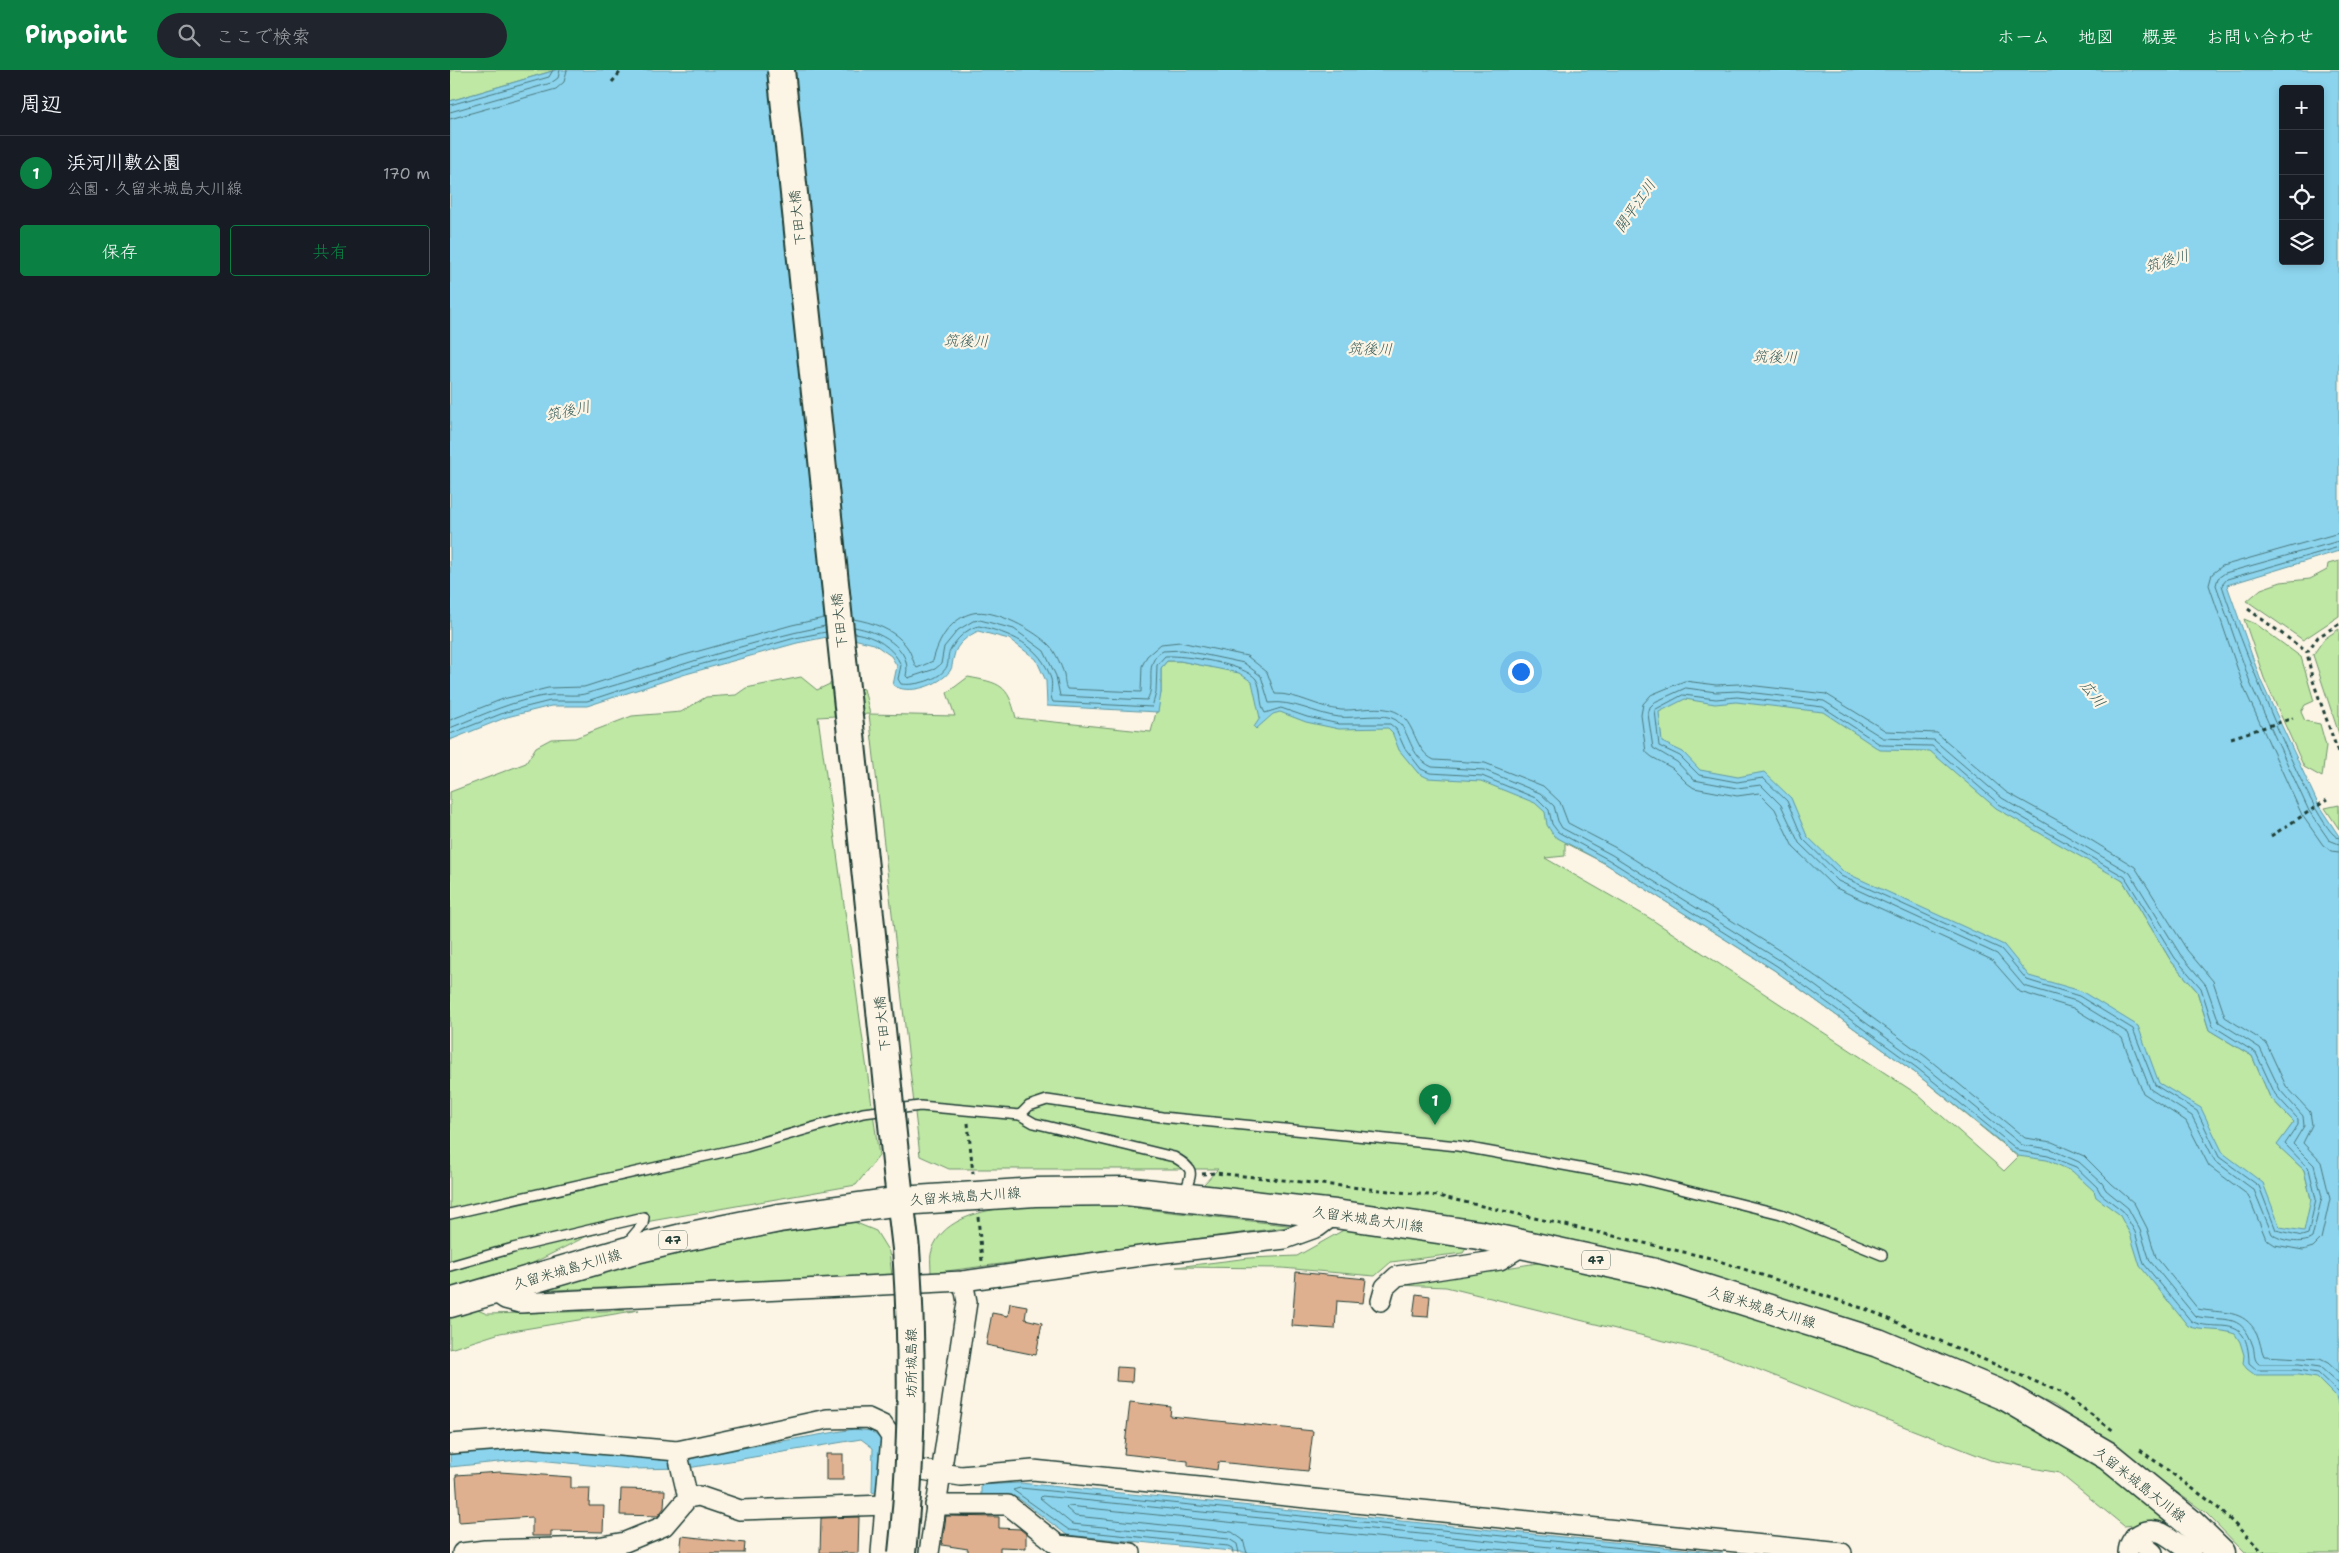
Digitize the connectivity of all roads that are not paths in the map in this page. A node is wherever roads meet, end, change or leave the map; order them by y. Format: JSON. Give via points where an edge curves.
{"nodes":[{"id":1,"x":781,"y":70,"type":"edge"},
{"id":2,"x":1020,"y":1114,"type":"junction"},
{"id":3,"x":897,"y":1172,"type":"joint"},
{"id":4,"x":1183,"y":1197,"type":"junction"},
{"id":5,"x":901,"y":1200,"type":"junction"},
{"id":6,"x":450,"y":1214,"type":"edge"},
{"id":7,"x":1335,"y":1214,"type":"junction"},
{"id":8,"x":1524,"y":1244,"type":"junction"},
{"id":9,"x":628,"y":1251,"type":"junction"},
{"id":10,"x":1882,"y":1255,"type":"dead end"},
{"id":11,"x":450,"y":1266,"type":"edge"},
{"id":12,"x":964,"y":1281,"type":"junction"},
{"id":13,"x":492,"y":1290,"type":"junction"},
{"id":14,"x":1381,"y":1300,"type":"dead end"},
{"id":15,"x":450,"y":1303,"type":"edge"},
{"id":16,"x":450,"y":1444,"type":"edge"},
{"id":17,"x":678,"y":1451,"type":"junction"},
{"id":18,"x":889,"y":1466,"type":"junction"},
{"id":19,"x":940,"y":1474,"type":"junction"},
{"id":20,"x":688,"y":1498,"type":"junction"},
{"id":21,"x":886,"y":1505,"type":"junction"},
{"id":22,"x":935,"y":1505,"type":"junction"},
{"id":23,"x":2131,"y":1545,"type":"edge"},
{"id":24,"x":599,"y":1550,"type":"edge"},
{"id":25,"x":462,"y":1553,"type":"edge"},
{"id":26,"x":881,"y":1553,"type":"edge"},
{"id":27,"x":902,"y":1553,"type":"edge"},
{"id":28,"x":929,"y":1553,"type":"edge"},
{"id":29,"x":1131,"y":1553,"type":"edge"},
{"id":30,"x":1842,"y":1553,"type":"edge"},
{"id":31,"x":2153,"y":1553,"type":"edge"},
{"id":32,"x":2191,"y":1553,"type":"edge"},
{"id":33,"x":2221,"y":1553,"type":"edge"}],
"edges":[{"from":1,"to":3,"type":"main road","name":"下田大橋","bridge":true},
{"from":2,"to":4,"type":"lane","via":[[1034,1123],[1174,1157],[1189,1166],[1192,1174]]},
{"from":2,"to":6,"type":"lane","via":[[920,1106],[863,1113],[746,1147]]},
{"from":2,"to":10,"type":"lane","via":[[1029,1106],[1047,1100],[1162,1117],[1458,1146],[1640,1179],[1781,1214]]},
{"from":3,"to":5,"type":"main road","name":"坊所城島線"},
{"from":4,"to":5,"type":"main road","name":"久留米城島大川線","number":"47","via":[[1126,1191],[1036,1192]]},
{"from":4,"to":7,"type":"main road","name":"久留米城島大川線","number":"47"},
{"from":5,"to":9,"type":"main road","name":"久留米城島大川線","number":"47","via":[[779,1218]]},
{"from":5,"to":27,"type":"main road","name":"坊所城島線","bridge":true,"via":[[912,1330],[910,1453]]},
{"from":7,"to":8,"type":"main road","name":"久留米城島大川線","number":"47"},
{"from":7,"to":12,"type":"street","via":[[1318,1227],[1285,1239]]},
{"from":8,"to":14,"type":"street","via":[[1500,1260],[1397,1276],[1385,1287]]},
{"from":8,"to":33,"type":"main road","name":"久留米城島大川線","number":"47","via":[[1655,1273],[1878,1343],[2007,1397],[2108,1456],[2189,1522]]},
{"from":9,"to":11,"type":"lane","via":[[627,1242],[643,1224],[644,1217]]},
{"from":9,"to":13,"type":"main road","name":"久留米城島大川線","number":"47"},
{"from":12,"to":13,"type":"street","via":[[520,1303],[505,1299]]},
{"from":12,"to":19,"type":"street","via":[[967,1302]]},
{"from":13,"to":15,"type":"main road","name":"久留米城島大川線","number":"47"},
{"from":16,"to":17,"type":"street","via":[[530,1438]]},
{"from":17,"to":18,"type":"street","via":[[827,1419],[868,1418],[883,1425],[891,1437]]},
{"from":17,"to":20,"type":"street"},
{"from":18,"to":19,"type":"street"},
{"from":18,"to":21,"type":"street"},
{"from":19,"to":22,"type":"street"},
{"from":19,"to":30,"type":"street","via":[[961,1476],[1033,1470]]},
{"from":20,"to":21,"type":"street","via":[[698,1496],[740,1510]]},
{"from":20,"to":24,"type":"street","via":[[664,1526]]},
{"from":21,"to":26,"type":"street"},
{"from":22,"to":28,"type":"street"},
{"from":22,"to":29,"type":"street","via":[[1008,1505],[1058,1545]]},
{"from":23,"to":31,"type":"street"},
{"from":23,"to":32,"type":"street","via":[[2144,1531],[2161,1533]]},
{"from":24,"to":25,"type":"street"}]}
